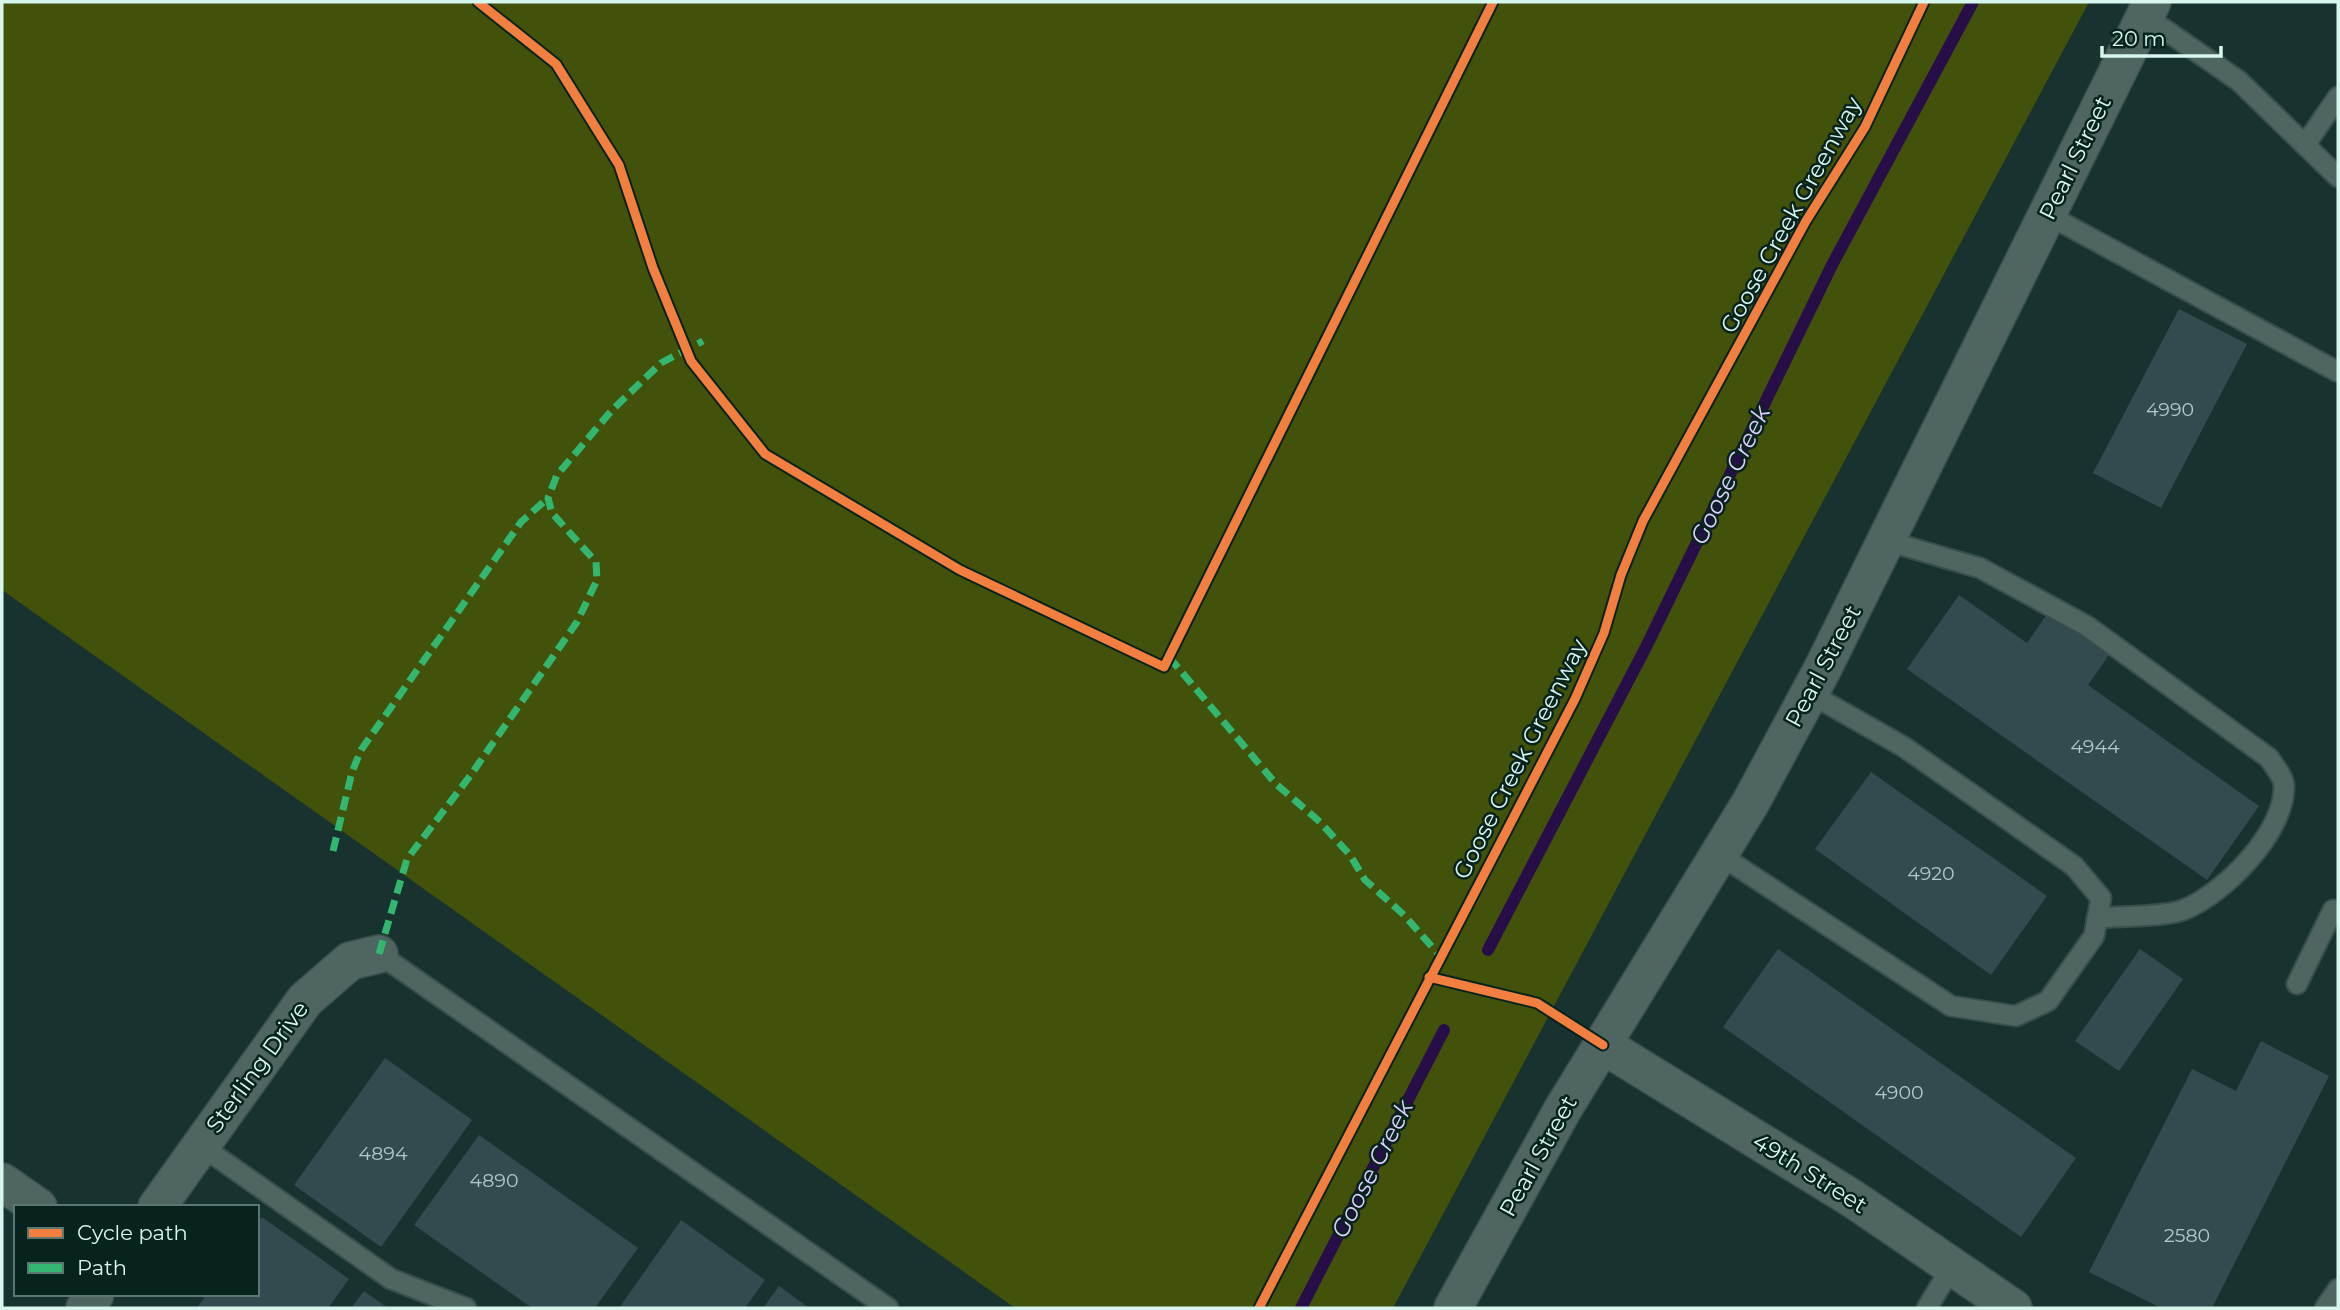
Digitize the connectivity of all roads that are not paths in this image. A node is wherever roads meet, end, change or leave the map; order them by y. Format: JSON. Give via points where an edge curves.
{"nodes":[{"id":1,"x":2149,"y":9,"type":"edge"},
{"id":2,"x":2338,"y":97,"type":"edge"},
{"id":3,"x":2305,"y":145,"type":"junction"},
{"id":4,"x":2338,"y":177,"type":"edge"},
{"id":5,"x":2048,"y":215,"type":"junction"},
{"id":6,"x":2338,"y":372,"type":"edge"},
{"id":7,"x":1887,"y":541,"type":"junction"},
{"id":8,"x":1809,"y":693,"type":"junction"},
{"id":9,"x":1720,"y":855,"type":"junction"},
{"id":10,"x":2338,"y":914,"type":"edge"},
{"id":11,"x":2097,"y":918,"type":"junction"},
{"id":12,"x":379,"y":954,"type":"joint"},
{"id":13,"x":2297,"y":984,"type":"dead end"},
{"id":14,"x":1603,"y":1045,"type":"junction"},
{"id":15,"x":200,"y":1145,"type":"junction"},
{"id":16,"x":2,"y":1182,"type":"edge"},
{"id":17,"x":35,"y":1205,"type":"edge"},
{"id":18,"x":158,"y":1205,"type":"edge"},
{"id":19,"x":1953,"y":1265,"type":"junction"},
{"id":20,"x":2338,"y":1289,"type":"edge"},
{"id":21,"x":466,"y":1308,"type":"edge"},
{"id":22,"x":888,"y":1308,"type":"edge"},
{"id":23,"x":1453,"y":1308,"type":"edge"},
{"id":24,"x":1927,"y":1308,"type":"edge"},
{"id":25,"x":2013,"y":1308,"type":"edge"},
{"id":26,"x":2325,"y":1308,"type":"edge"}],
"edges":[{"from":1,"to":3,"type":"lane","via":[[2239,80]]},
{"from":1,"to":5,"type":"street","name":"Pearl Street"},
{"from":2,"to":3,"type":"lane"},
{"from":3,"to":4,"type":"lane"},
{"from":5,"to":6,"type":"lane"},
{"from":5,"to":7,"type":"street","name":"Pearl Street"},
{"from":7,"to":8,"type":"street","name":"Pearl Street"},
{"from":7,"to":11,"type":"lane","via":[[1980,568],[2087,626],[2269,758],[2284,782],[2281,809],[2231,881],[2182,911]]},
{"from":8,"to":9,"type":"street","name":"Pearl Street"},
{"from":8,"to":11,"type":"lane","via":[[1903,747],[2074,866],[2101,898]]},
{"from":9,"to":11,"type":"lane","via":[[1951,1006],[2016,1016],[2048,1001],[2094,936]]},
{"from":9,"to":14,"type":"street","name":"Pearl Street"},
{"from":10,"to":13,"type":"lane","via":[[2333,910]]},
{"from":12,"to":15,"type":"street","name":"Sterling Drive","via":[[350,961],[305,1000]]},
{"from":12,"to":22,"type":"lane"},
{"from":14,"to":19,"type":"street","name":"49th Street"},
{"from":14,"to":23,"type":"street","name":"Pearl Street"},
{"from":15,"to":18,"type":"street","name":"Sterling Drive"},
{"from":15,"to":21,"type":"lane","via":[[391,1279]]},
{"from":16,"to":17,"type":"street"},
{"from":19,"to":24,"type":"lane"},
{"from":19,"to":25,"type":"street","name":"49th Street"},
{"from":20,"to":26,"type":"lane"}]}
